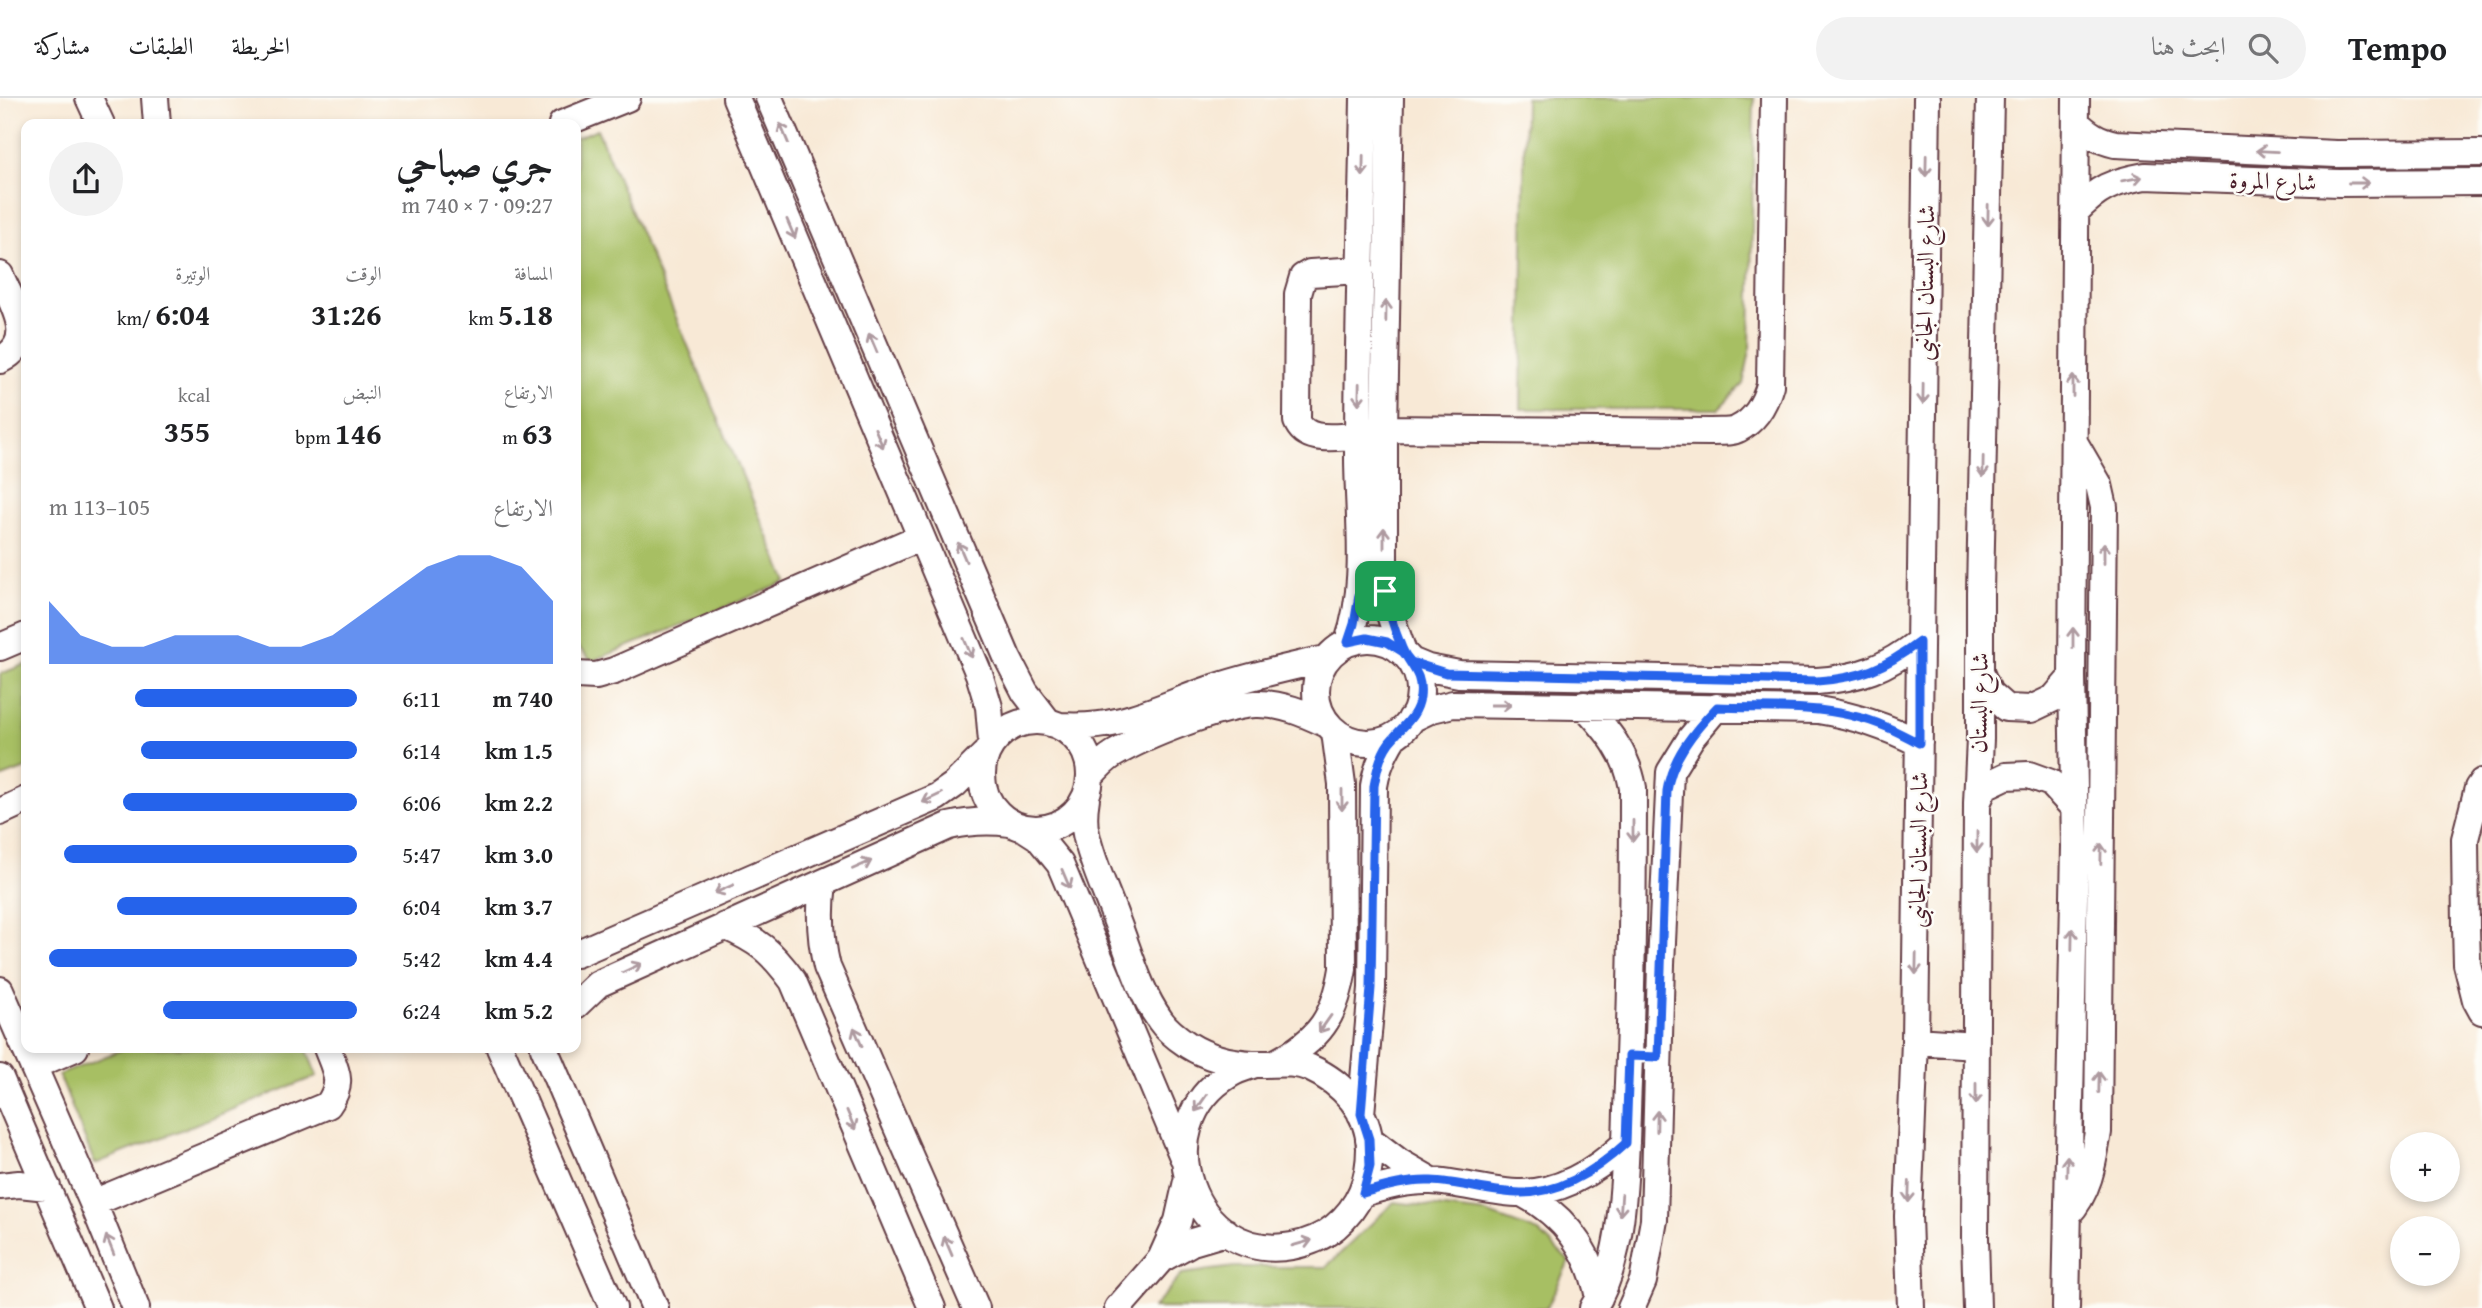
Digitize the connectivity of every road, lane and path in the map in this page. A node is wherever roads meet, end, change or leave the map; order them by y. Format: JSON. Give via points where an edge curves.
{"nodes":[{"id":1,"x":89,"y":98,"type":"edge"},
{"id":2,"x":155,"y":98,"type":"edge"},
{"id":3,"x":627,"y":98,"type":"edge"},
{"id":4,"x":736,"y":98,"type":"edge"},
{"id":5,"x":769,"y":98,"type":"edge"},
{"id":6,"x":1364,"y":98,"type":"edge"},
{"id":7,"x":1390,"y":98,"type":"edge"},
{"id":8,"x":1774,"y":98,"type":"edge"},
{"id":9,"x":1927,"y":98,"type":"edge"},
{"id":10,"x":1990,"y":98,"type":"edge"},
{"id":11,"x":2076,"y":110,"type":"edge"},
{"id":12,"x":99,"y":119,"type":"edge"},
{"id":13,"x":157,"y":119,"type":"edge"},
{"id":14,"x":574,"y":119,"type":"edge"},
{"id":15,"x":2482,"y":153,"type":"edge"},
{"id":16,"x":803,"y":178,"type":"junction"},
{"id":17,"x":2482,"y":182,"type":"edge"},
{"id":18,"x":775,"y":189,"type":"junction"},
{"id":19,"x":2075,"y":212,"type":"junction"},
{"id":20,"x":1361,"y":270,"type":"junction"},
{"id":21,"x":0,"y":275,"type":"edge"},
{"id":22,"x":0,"y":360,"type":"edge"},
{"id":23,"x":1384,"y":429,"type":"junction"},
{"id":24,"x":1359,"y":436,"type":"junction"},
{"id":25,"x":2074,"y":440,"type":"junction"},
{"id":26,"x":921,"y":537,"type":"junction"},
{"id":27,"x":1372,"y":591,"type":"junction"},
{"id":28,"x":21,"y":638,"type":"edge"},
{"id":29,"x":1348,"y":642,"type":"junction"},
{"id":30,"x":1919,"y":642,"type":"junction"},
{"id":31,"x":0,"y":647,"type":"edge"},
{"id":32,"x":1407,"y":657,"type":"junction"},
{"id":33,"x":1325,"y":659,"type":"junction"},
{"id":34,"x":1979,"y":670,"type":"junction"},
{"id":35,"x":1459,"y":674,"type":"junction"},
{"id":36,"x":581,"y":675,"type":"edge"},
{"id":37,"x":2072,"y":677,"type":"junction"},
{"id":38,"x":1845,"y":679,"type":"junction"},
{"id":39,"x":1458,"y":705,"type":"junction"},
{"id":40,"x":1584,"y":705,"type":"junction"},
{"id":41,"x":1717,"y":707,"type":"junction"},
{"id":42,"x":1853,"y":716,"type":"junction"},
{"id":43,"x":1054,"y":724,"type":"junction"},
{"id":44,"x":1331,"y":728,"type":"junction"},
{"id":45,"x":1403,"y":728,"type":"junction"},
{"id":46,"x":1919,"y":743,"type":"junction"},
{"id":47,"x":988,"y":749,"type":"junction"},
{"id":48,"x":2482,"y":782,"type":"edge"},
{"id":49,"x":1088,"y":787,"type":"junction"},
{"id":50,"x":1633,"y":788,"type":"junction"},
{"id":51,"x":1667,"y":791,"type":"junction"},
{"id":52,"x":21,"y":802,"type":"edge"},
{"id":53,"x":1977,"y":803,"type":"junction"},
{"id":54,"x":2074,"y":808,"type":"junction"},
{"id":55,"x":0,"y":812,"type":"edge"},
{"id":56,"x":1017,"y":825,"type":"junction"},
{"id":57,"x":823,"y":883,"type":"junction"},
{"id":58,"x":725,"y":926,"type":"junction"},
{"id":59,"x":2474,"y":927,"type":"edge"},
{"id":60,"x":581,"y":952,"type":"edge"},
{"id":61,"x":827,"y":967,"type":"junction"},
{"id":62,"x":587,"y":981,"type":"edge"},
{"id":63,"x":793,"y":981,"type":"junction"},
{"id":64,"x":0,"y":990,"type":"edge"},
{"id":65,"x":2482,"y":1011,"type":"edge"},
{"id":66,"x":21,"y":1038,"type":"edge"},
{"id":67,"x":1915,"y":1041,"type":"junction"},
{"id":68,"x":1976,"y":1045,"type":"junction"},
{"id":69,"x":27,"y":1053,"type":"edge"},
{"id":70,"x":63,"y":1053,"type":"edge"},
{"id":71,"x":329,"y":1053,"type":"edge"},
{"id":72,"x":502,"y":1053,"type":"edge"},
{"id":73,"x":549,"y":1053,"type":"edge"},
{"id":74,"x":1629,"y":1056,"type":"junction"},
{"id":75,"x":1658,"y":1057,"type":"junction"},
{"id":76,"x":1266,"y":1063,"type":"junction"},
{"id":77,"x":33,"y":1066,"type":"junction"},
{"id":78,"x":0,"y":1078,"type":"edge"},
{"id":79,"x":1361,"y":1114,"type":"junction"},
{"id":80,"x":1369,"y":1139,"type":"junction"},
{"id":81,"x":1626,"y":1143,"type":"junction"},
{"id":82,"x":1186,"y":1170,"type":"junction"},
{"id":83,"x":1432,"y":1181,"type":"junction"},
{"id":84,"x":0,"y":1186,"type":"edge"},
{"id":85,"x":47,"y":1187,"type":"junction"},
{"id":86,"x":1363,"y":1193,"type":"junction"},
{"id":87,"x":1522,"y":1193,"type":"junction"},
{"id":88,"x":93,"y":1203,"type":"junction"},
{"id":89,"x":2066,"y":1216,"type":"junction"},
{"id":90,"x":1226,"y":1232,"type":"junction"},
{"id":91,"x":1161,"y":1259,"type":"junction"},
{"id":92,"x":1909,"y":1277,"type":"junction"},
{"id":93,"x":1596,"y":1303,"type":"edge"},
{"id":94,"x":1118,"y":1307,"type":"edge"},
{"id":95,"x":98,"y":1308,"type":"edge"},
{"id":96,"x":136,"y":1308,"type":"edge"},
{"id":97,"x":613,"y":1308,"type":"edge"},
{"id":98,"x":655,"y":1308,"type":"edge"},
{"id":99,"x":932,"y":1308,"type":"edge"},
{"id":100,"x":976,"y":1308,"type":"edge"},
{"id":101,"x":1631,"y":1308,"type":"edge"},
{"id":102,"x":1897,"y":1308,"type":"edge"},
{"id":103,"x":1911,"y":1308,"type":"edge"},
{"id":104,"x":1977,"y":1308,"type":"edge"},
{"id":105,"x":2066,"y":1308,"type":"edge"}],
"edges":[{"from":1,"to":12,"type":"street"},
{"from":2,"to":13,"type":"street"},
{"from":3,"to":14,"type":"street"},
{"from":4,"to":18,"type":"street"},
{"from":16,"to":5,"type":"street","one_way":true},
{"from":6,"to":20,"type":"street","one_way":true},
{"from":23,"to":7,"type":"street","one_way":true},
{"from":8,"to":23,"type":"street","via":[[1770,385],[1765,403],[1737,431]]},
{"from":9,"to":30,"type":"street","name":"شارع البستان الجانبى","one_way":true},
{"from":10,"to":34,"type":"street","name":"شارع البستان","one_way":true},
{"from":15,"to":11,"type":"street","name":"شارع المروة","one_way":true,"via":[[2336,154],[2115,144],[2087,133]]},
{"from":11,"to":19,"type":"street"},
{"from":16,"to":18,"type":"street"},
{"from":43,"to":16,"type":"street","one_way":true,"via":[[1025,692],[1007,657]]},
{"from":19,"to":17,"type":"street","name":"شارع المروة","one_way":true,"via":[[2093,193],[2118,181],[2145,176],[2339,183]]},
{"from":18,"to":26,"type":"street","one_way":true},
{"from":25,"to":19,"type":"street","one_way":true},
{"from":20,"to":24,"type":"street","one_way":true},
{"from":20,"to":24,"type":"street","via":[[1310,273],[1303,277],[1297,306],[1300,429],[1314,436]]},
{"from":21,"to":22,"type":"street","via":[[21,330],[19,344]]},
{"from":27,"to":23,"type":"street","one_way":true},
{"from":24,"to":27,"type":"street"},
{"from":37,"to":25,"type":"street","one_way":true},
{"from":89,"to":25,"type":"street","one_way":true,"via":[[2080,1201],[2093,1166],[2098,1132],[2104,507],[2099,485]]},
{"from":26,"to":36,"type":"street","via":[[614,671]]},
{"from":26,"to":47,"type":"street","one_way":true,"via":[[985,691],[991,724]]},
{"from":27,"to":29,"type":"street"},
{"from":27,"to":32,"type":"street"},
{"from":28,"to":31,"type":"street"},
{"from":29,"to":32,"type":"street","via":[[1367,638],[1387,642]]},
{"from":29,"to":33,"type":"street"},
{"from":30,"to":38,"type":"street","via":[[1897,659]]},
{"from":30,"to":46,"type":"street","name":"شارع البستان الجانبى"},
{"from":32,"to":35,"type":"street"},
{"from":32,"to":45,"type":"street","via":[[1417,673],[1420,697]]},
{"from":33,"to":43,"type":"street","via":[[1211,689],[1128,720],[1095,727]]},
{"from":33,"to":44,"type":"street","via":[[1315,691],[1318,708]]},
{"from":34,"to":37,"type":"street","via":[[1989,693],[2006,708],[2031,709],[2054,698]]},
{"from":34,"to":53,"type":"street","name":"شارع البستان"},
{"from":35,"to":38,"type":"street"},
{"from":35,"to":39,"type":"street"},
{"from":37,"to":54,"type":"street"},
{"from":38,"to":42,"type":"street","via":[[1859,695]]},
{"from":39,"to":40,"type":"street","one_way":true},
{"from":39,"to":45,"type":"street","via":[[1432,709]]},
{"from":40,"to":41,"type":"street"},
{"from":40,"to":50,"type":"street","via":[[1612,736]]},
{"from":41,"to":42,"type":"street","via":[[1818,710]]},
{"from":41,"to":51,"type":"street","via":[[1679,755]]},
{"from":42,"to":46,"type":"street"},
{"from":43,"to":47,"type":"street","via":[[1032,720],[1017,724],[1003,731]]},
{"from":43,"to":49,"type":"street","via":[[1083,747],[1089,761]]},
{"from":44,"to":45,"type":"street","via":[[1346,738],[1370,743]]},
{"from":44,"to":49,"type":"street","via":[[1281,706],[1233,707],[1114,754],[1097,767]]},
{"from":44,"to":76,"type":"street","one_way":true,"via":[[1342,785],[1343,970],[1339,991],[1331,1015],[1317,1035],[1299,1051]]},
{"from":45,"to":79,"type":"street","via":[[1384,751],[1374,786],[1371,988]]},
{"from":46,"to":67,"type":"street","name":"شارع البستان الجانبى","one_way":true},
{"from":47,"to":56,"type":"street","via":[[982,778],[988,800],[997,813]]},
{"from":47,"to":60,"type":"street","one_way":true,"via":[[971,771],[937,797]]},
{"from":48,"to":59,"type":"street","via":[[2465,839]]},
{"from":49,"to":56,"type":"street","via":[[1068,818],[1055,825],[1040,829]]},
{"from":49,"to":76,"type":"street","via":[[1084,815],[1089,849],[1145,993],[1161,1022],[1188,1045],[1220,1059]]},
{"from":50,"to":51,"type":"street","via":[[1642,779],[1654,778]]},
{"from":50,"to":74,"type":"street","one_way":true},
{"from":51,"to":75,"type":"street"},
{"from":52,"to":55,"type":"street"},
{"from":53,"to":54,"type":"street","via":[[1985,786],[2006,776],[2029,775],[2051,783]]},
{"from":53,"to":68,"type":"street","name":"شارع البستان","one_way":true},
{"from":89,"to":54,"type":"street","one_way":true},
{"from":57,"to":56,"type":"street","one_way":true,"via":[[969,821]]},
{"from":56,"to":82,"type":"street","one_way":true,"via":[[1044,844],[1060,864]]},
{"from":57,"to":58,"type":"street"},
{"from":57,"to":61,"type":"street","via":[[819,911]]},
{"from":62,"to":58,"type":"street","one_way":true},
{"from":58,"to":63,"type":"street","via":[[752,938],[776,957]]},
{"from":59,"to":65,"type":"street","via":[[2467,964]]},
{"from":61,"to":63,"type":"street","via":[[815,961],[802,963]]},
{"from":100,"to":61,"type":"street","one_way":true},
{"from":63,"to":99,"type":"street","one_way":true},
{"from":64,"to":66,"type":"street"},
{"from":67,"to":68,"type":"street"},
{"from":67,"to":92,"type":"street","name":"شارع البستان الجانبى","one_way":true},
{"from":68,"to":104,"type":"street","name":"شارع البستان","one_way":true},
{"from":69,"to":77,"type":"street"},
{"from":70,"to":77,"type":"street"},
{"from":71,"to":88,"type":"street","via":[[338,1080],[328,1105]]},
{"from":72,"to":97,"type":"street"},
{"from":73,"to":98,"type":"street"},
{"from":74,"to":75,"type":"street"},
{"from":74,"to":81,"type":"street"},
{"from":101,"to":75,"type":"street","one_way":true,"via":[[1643,1281],[1654,1220]]},
{"from":76,"to":79,"type":"street","via":[[1303,1065],[1327,1076],[1347,1092]]},
{"from":76,"to":82,"type":"street","one_way":true,"via":[[1231,1073],[1195,1109],[1186,1133]]},
{"from":77,"to":88,"type":"street"},
{"from":78,"to":85,"type":"street"},
{"from":79,"to":80,"type":"street"},
{"from":80,"to":83,"type":"street"},
{"from":80,"to":86,"type":"street","via":[[1370,1166]]},
{"from":81,"to":87,"type":"street","via":[[1579,1177]]},
{"from":81,"to":93,"type":"street","one_way":true,"via":[[1620,1220],[1611,1265]]},
{"from":82,"to":90,"type":"street","via":[[1196,1200]]},
{"from":82,"to":91,"type":"street","via":[[1178,1221]]},
{"from":83,"to":86,"type":"street"},
{"from":83,"to":87,"type":"street"},
{"from":84,"to":85,"type":"street"},
{"from":85,"to":95,"type":"street"},
{"from":90,"to":86,"type":"street","one_way":true,"via":[[1258,1246],[1282,1248],[1305,1243],[1328,1233]]},
{"from":87,"to":93,"type":"street","via":[[1554,1214],[1579,1242],[1595,1278]]},
{"from":96,"to":88,"type":"street","one_way":true},
{"from":89,"to":105,"type":"street"},
{"from":90,"to":91,"type":"street","via":[[1192,1242]]},
{"from":91,"to":94,"type":"street"},
{"from":92,"to":102,"type":"street"},
{"from":92,"to":103,"type":"street","name":"شارع البستان الجانبى"}]}
